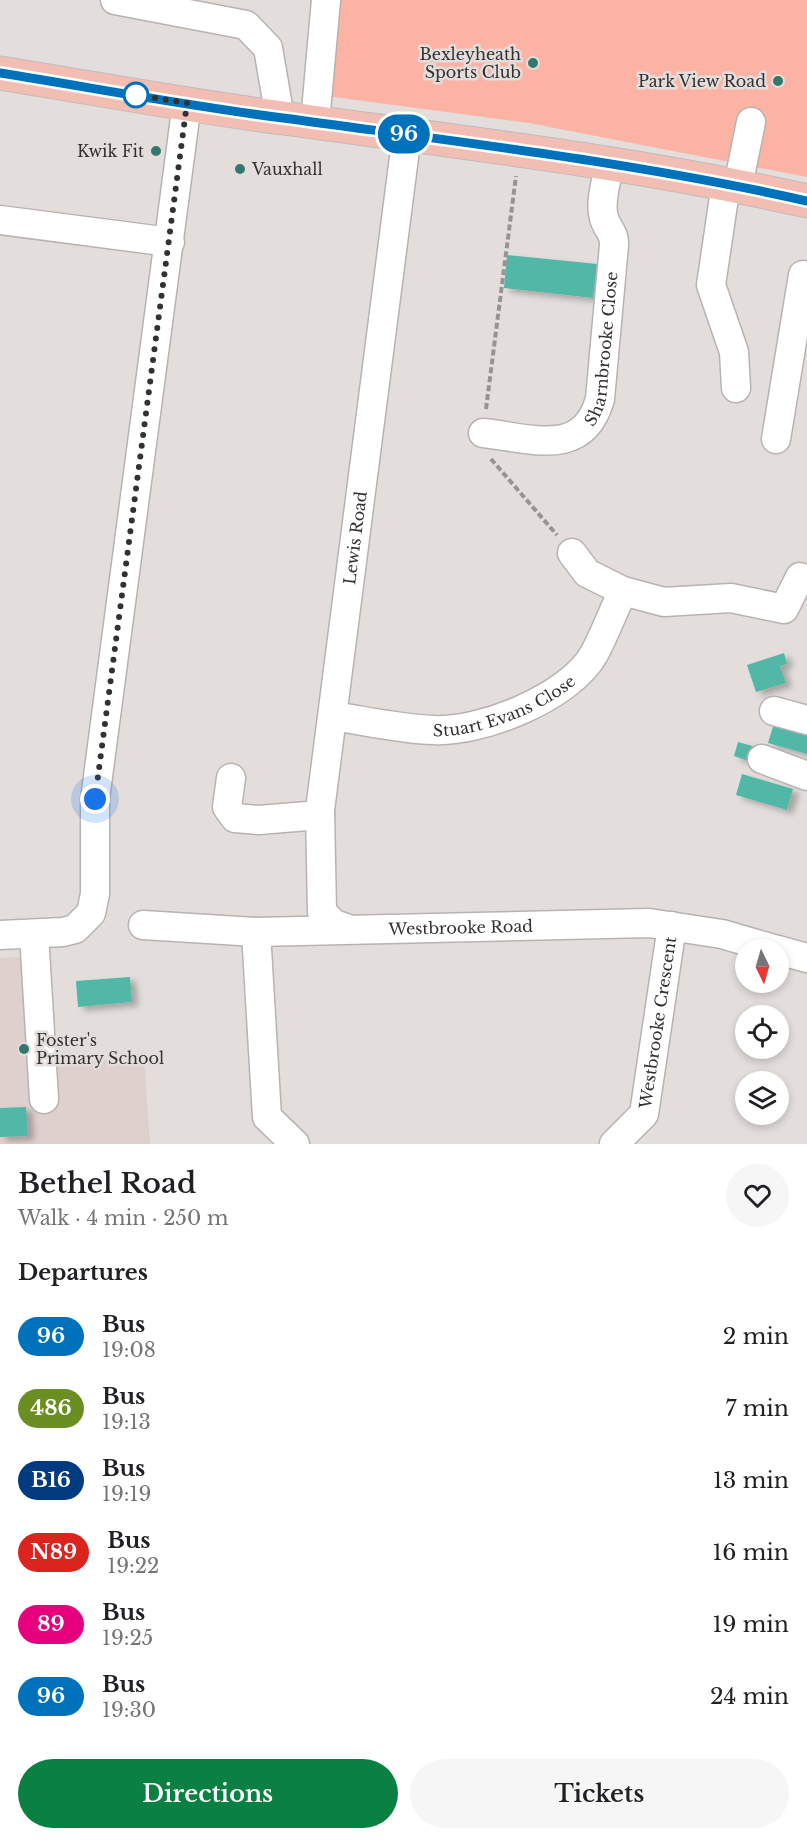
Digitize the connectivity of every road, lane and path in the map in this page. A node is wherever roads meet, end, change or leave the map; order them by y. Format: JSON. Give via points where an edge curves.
{"nodes":[{"id":1,"x":115,"y":0,"type":"edge"},
{"id":2,"x":326,"y":0,"type":"edge"},
{"id":3,"x":0,"y":73,"type":"edge"},
{"id":4,"x":187,"y":103,"type":"junction"},
{"id":5,"x":280,"y":118,"type":"junction"},
{"id":6,"x":315,"y":122,"type":"junction"},
{"id":7,"x":751,"y":122,"type":"dead end"},
{"id":8,"x":407,"y":134,"type":"junction"},
{"id":9,"x":520,"y":148,"type":"junction"},
{"id":10,"x":609,"y":165,"type":"junction"},
{"id":11,"x":732,"y":185,"type":"junction"},
{"id":12,"x":807,"y":201,"type":"edge"},
{"id":13,"x":0,"y":220,"type":"edge"},
{"id":14,"x":170,"y":242,"type":"junction"},
{"id":15,"x":807,"y":276,"type":"edge"},
{"id":16,"x":735,"y":388,"type":"dead end"},
{"id":17,"x":776,"y":439,"type":"dead end"},
{"id":18,"x":484,"y":443,"type":"junction"},
{"id":19,"x":572,"y":553,"type":"joint"},
{"id":20,"x":800,"y":577,"type":"dead end"},
{"id":21,"x":623,"y":591,"type":"junction"},
{"id":22,"x":333,"y":716,"type":"junction"},
{"id":23,"x":762,"y":759,"type":"dead end"},
{"id":24,"x":807,"y":776,"type":"edge"},
{"id":25,"x":231,"y":778,"type":"dead end"},
{"id":26,"x":320,"y":815,"type":"junction"},
{"id":27,"x":143,"y":925,"type":"dead end"},
{"id":28,"x":672,"y":926,"type":"junction"},
{"id":29,"x":346,"y":928,"type":"junction"},
{"id":30,"x":256,"y":932,"type":"junction"},
{"id":31,"x":34,"y":934,"type":"junction"},
{"id":32,"x":0,"y":935,"type":"edge"},
{"id":33,"x":740,"y":939,"type":"edge"},
{"id":34,"x":789,"y":953,"type":"edge"},
{"id":35,"x":807,"y":958,"type":"edge"},
{"id":36,"x":44,"y":1099,"type":"dead end"},
{"id":37,"x":295,"y":1144,"type":"edge"},
{"id":38,"x":614,"y":1144,"type":"edge"}],
"edges":[{"from":1,"to":5,"type":"street","via":[[246,25],[268,48]]},
{"from":2,"to":6,"type":"street"},
{"from":3,"to":4,"type":"main road"},
{"from":4,"to":5,"type":"main road"},
{"from":4,"to":14,"type":"street"},
{"from":5,"to":6,"type":"main road"},
{"from":6,"to":8,"type":"main road"},
{"from":7,"to":11,"type":"street"},
{"from":8,"to":9,"type":"main road"},
{"from":8,"to":22,"type":"street","name":"Lewis Road"},
{"from":9,"to":10,"type":"main road"},
{"from":9,"to":18,"type":"path"},
{"from":10,"to":11,"type":"main road"},
{"from":10,"to":18,"type":"street","name":"Sharnbrooke Close","via":[[602,206],[615,245],[595,417],[571,438]]},
{"from":11,"to":12,"type":"main road"},
{"from":11,"to":16,"type":"street","via":[[711,285],[734,352]]},
{"from":13,"to":14,"type":"street"},
{"from":14,"to":31,"type":"street","via":[[95,799],[94,903],[86,920],[75,929]]},
{"from":15,"to":17,"type":"street","via":[[803,275]]},
{"from":18,"to":19,"type":"path"},
{"from":19,"to":21,"type":"street","via":[[587,573]]},
{"from":20,"to":21,"type":"street","via":[[784,609],[731,598],[664,602]]},
{"from":21,"to":22,"type":"street","name":"Stuart Evans Close","via":[[593,656],[570,682],[527,708],[449,730]]},
{"from":22,"to":26,"type":"street","name":"Lewis Road"},
{"from":23,"to":24,"type":"street"},
{"from":25,"to":26,"type":"street","via":[[227,807],[235,818]]},
{"from":26,"to":29,"type":"street","name":"Lewis Road","via":[[322,912],[334,924]]},
{"from":27,"to":30,"type":"street","name":"Westbrooke Road"},
{"from":28,"to":29,"type":"street","name":"Westbrooke Road","via":[[649,923]]},
{"from":28,"to":33,"type":"street","name":"Westbrooke Road"},
{"from":28,"to":38,"type":"street","name":"Westbrooke Crescent","via":[[644,1114]]},
{"from":29,"to":30,"type":"street","name":"Westbrooke Road"},
{"from":30,"to":37,"type":"street","via":[[267,1116]]},
{"from":31,"to":32,"type":"street"},
{"from":31,"to":36,"type":"street"},
{"from":34,"to":35,"type":"street","name":"Westbrooke Road"}]}
